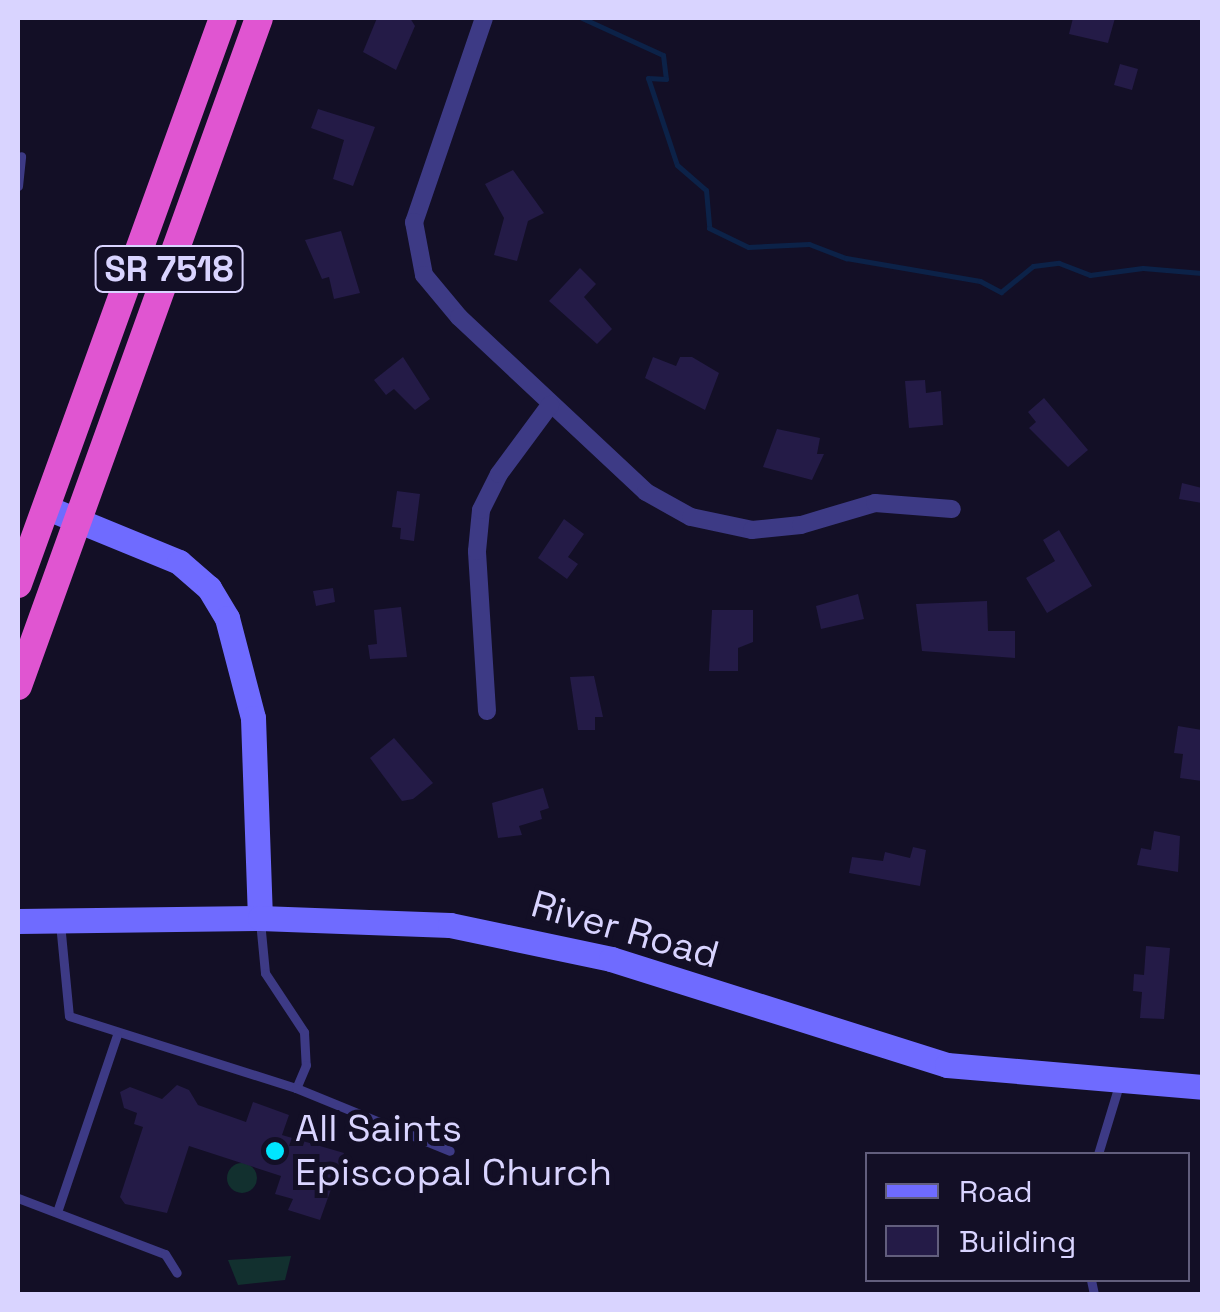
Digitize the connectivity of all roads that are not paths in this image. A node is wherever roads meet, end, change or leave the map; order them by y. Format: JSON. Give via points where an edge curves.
{"nodes":[{"id":1,"x":222,"y":18,"type":"edge"},
{"id":2,"x":259,"y":18,"type":"edge"},
{"id":3,"x":484,"y":18,"type":"edge"},
{"id":4,"x":21,"y":156,"type":"dead end"},
{"id":5,"x":18,"y":186,"type":"edge"},
{"id":6,"x":550,"y":405,"type":"junction"},
{"id":7,"x":45,"y":507,"type":"junction"},
{"id":8,"x":952,"y":508,"type":"dead end"},
{"id":9,"x":78,"y":520,"type":"junction"},
{"id":10,"x":18,"y":584,"type":"edge"},
{"id":11,"x":18,"y":686,"type":"edge"},
{"id":12,"x":487,"y":711,"type":"dead end"},
{"id":13,"x":260,"y":918,"type":"junction"},
{"id":14,"x":60,"y":920,"type":"junction"},
{"id":15,"x":18,"y":922,"type":"edge"},
{"id":16,"x":116,"y":1035,"type":"junction"},
{"id":17,"x":1120,"y":1082,"type":"junction"},
{"id":18,"x":1202,"y":1087,"type":"edge"},
{"id":19,"x":296,"y":1088,"type":"junction"},
{"id":20,"x":450,"y":1151,"type":"dead end"},
{"id":21,"x":1099,"y":1152,"type":"edge"},
{"id":22,"x":18,"y":1198,"type":"edge"},
{"id":23,"x":56,"y":1212,"type":"junction"},
{"id":24,"x":177,"y":1274,"type":"dead end"}],
"edges":[{"from":1,"to":7,"type":"highway","number":"SR 7518"},
{"from":2,"to":9,"type":"highway","number":"SR 7518"},
{"from":3,"to":6,"type":"street","via":[[420,196],[413,244],[433,289]]},
{"from":4,"to":5,"type":"lane"},
{"from":6,"to":8,"type":"street","via":[[646,492],[712,524],[774,529],[876,503]]},
{"from":6,"to":12,"type":"street","via":[[498,474],[482,510],[477,551]]},
{"from":7,"to":9,"type":"main road"},
{"from":7,"to":10,"type":"highway"},
{"from":9,"to":11,"type":"highway"},
{"from":9,"to":13,"type":"main road","via":[[179,562],[209,588],[227,618],[253,718]]},
{"from":13,"to":14,"type":"main road","name":"River Road"},
{"from":13,"to":17,"type":"main road","name":"River Road","via":[[450,925],[558,946],[947,1065]]},
{"from":13,"to":19,"type":"lane","via":[[265,973],[304,1032],[306,1065]]},
{"from":14,"to":15,"type":"main road","name":"River Road"},
{"from":14,"to":16,"type":"lane","via":[[68,1016]]},
{"from":16,"to":19,"type":"lane"},
{"from":16,"to":23,"type":"lane"},
{"from":17,"to":18,"type":"main road","name":"River Road"},
{"from":17,"to":21,"type":"lane"},
{"from":19,"to":20,"type":"lane"},
{"from":22,"to":23,"type":"lane"},
{"from":23,"to":24,"type":"lane","via":[[165,1254]]}]}
